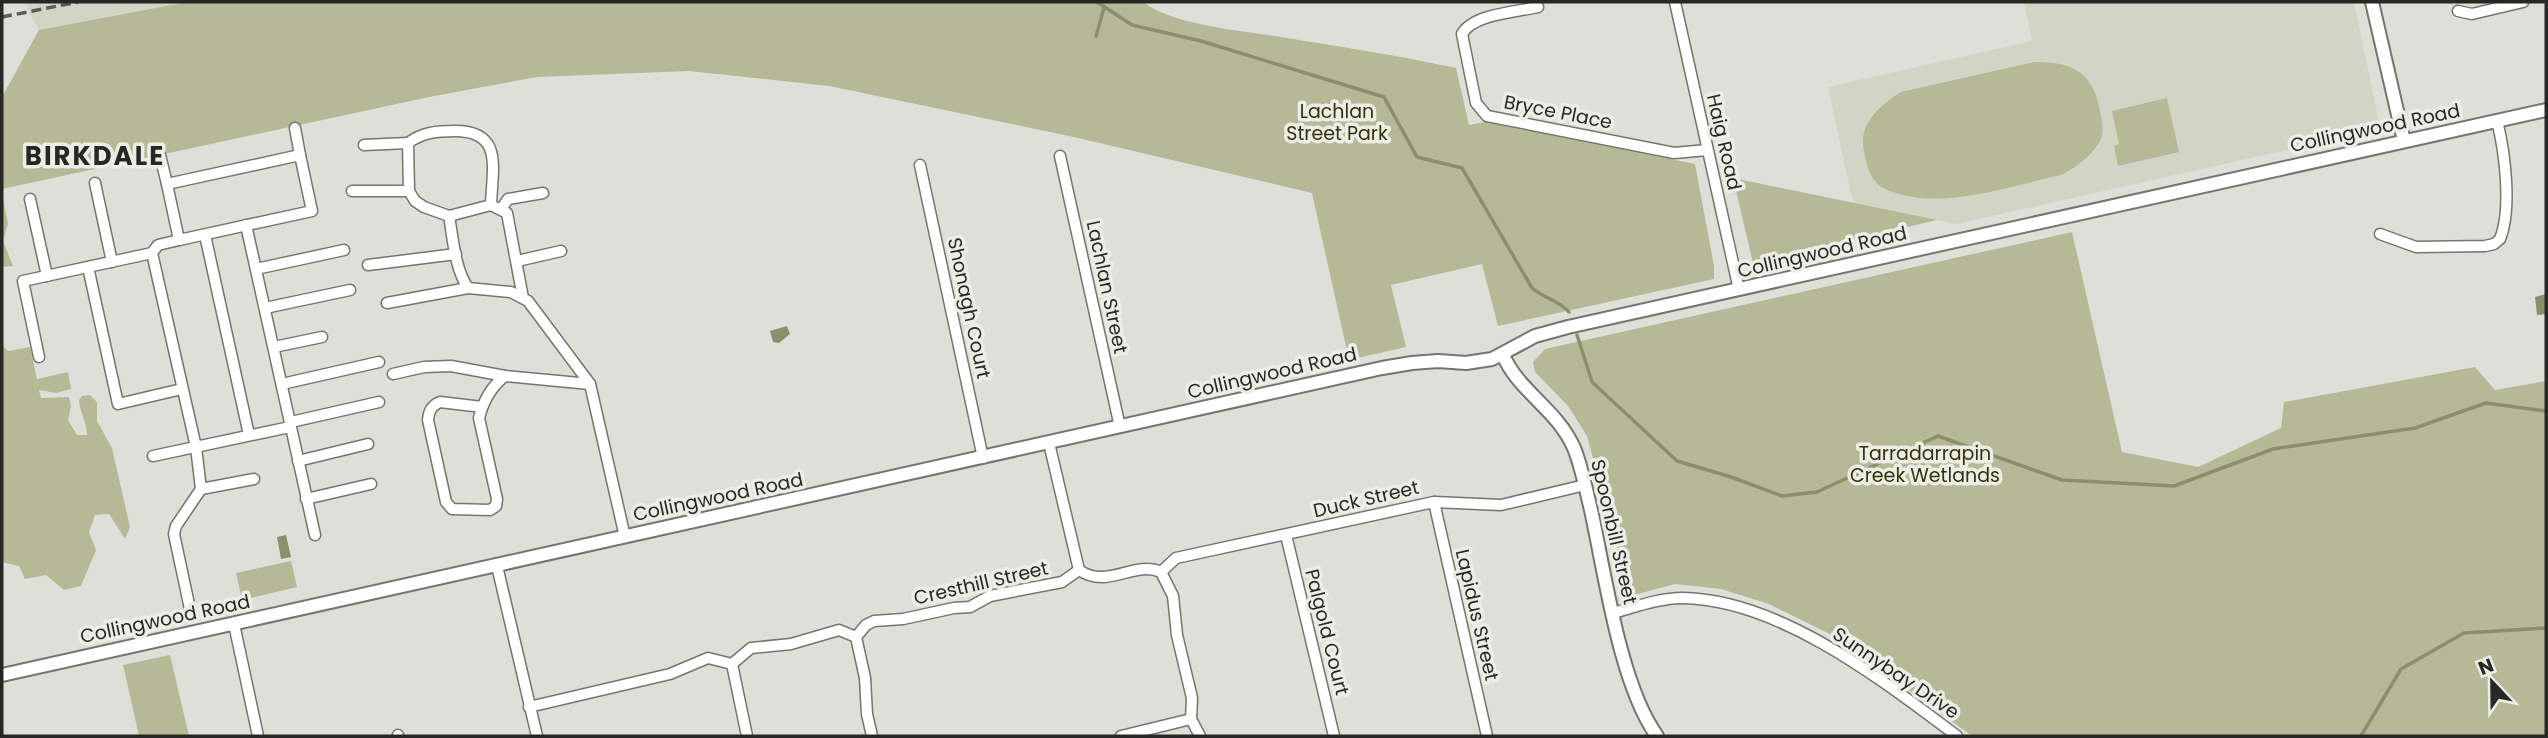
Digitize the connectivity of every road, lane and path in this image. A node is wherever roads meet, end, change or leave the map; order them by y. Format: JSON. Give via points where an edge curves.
{"nodes":[{"id":1,"x":1675,"y":2,"type":"edge"},
{"id":2,"x":2372,"y":2,"type":"edge"},
{"id":3,"x":2523,"y":2,"type":"edge"},
{"id":4,"x":1538,"y":7,"type":"dead end"},
{"id":5,"x":2458,"y":10,"type":"dead end"},
{"id":6,"x":2546,"y":110,"type":"edge"},
{"id":7,"x":2497,"y":121,"type":"junction"},
{"id":8,"x":295,"y":128,"type":"dead end"},
{"id":9,"x":2404,"y":141,"type":"junction"},
{"id":10,"x":408,"y":144,"type":"junction"},
{"id":11,"x":364,"y":145,"type":"dead end"},
{"id":12,"x":1707,"y":150,"type":"junction"},
{"id":13,"x":160,"y":155,"type":"dead end"},
{"id":14,"x":300,"y":155,"type":"junction"},
{"id":15,"x":1060,"y":156,"type":"dead end"},
{"id":16,"x":920,"y":165,"type":"dead end"},
{"id":17,"x":95,"y":183,"type":"dead end"},
{"id":18,"x":167,"y":184,"type":"junction"},
{"id":19,"x":352,"y":191,"type":"dead end"},
{"id":20,"x":410,"y":191,"type":"junction"},
{"id":21,"x":543,"y":193,"type":"dead end"},
{"id":22,"x":30,"y":200,"type":"dead end"},
{"id":23,"x":491,"y":205,"type":"junction"},
{"id":24,"x":502,"y":208,"type":"junction"},
{"id":25,"x":449,"y":216,"type":"junction"},
{"id":26,"x":246,"y":225,"type":"junction"},
{"id":27,"x":2380,"y":234,"type":"dead end"},
{"id":28,"x":205,"y":235,"type":"junction"},
{"id":29,"x":179,"y":240,"type":"junction"},
{"id":30,"x":344,"y":250,"type":"dead end"},
{"id":31,"x":561,"y":251,"type":"dead end"},
{"id":32,"x":152,"y":253,"type":"junction"},
{"id":33,"x":456,"y":254,"type":"junction"},
{"id":34,"x":517,"y":261,"type":"junction"},
{"id":35,"x":112,"y":262,"type":"junction"},
{"id":36,"x":368,"y":265,"type":"dead end"},
{"id":37,"x":88,"y":267,"type":"junction"},
{"id":38,"x":256,"y":269,"type":"junction"},
{"id":39,"x":47,"y":276,"type":"junction"},
{"id":40,"x":468,"y":288,"type":"junction"},
{"id":41,"x":350,"y":290,"type":"dead end"},
{"id":42,"x":1740,"y":290,"type":"junction"},
{"id":43,"x":523,"y":298,"type":"junction"},
{"id":44,"x":387,"y":303,"type":"dead end"},
{"id":45,"x":265,"y":308,"type":"junction"},
{"id":46,"x":322,"y":337,"type":"dead end"},
{"id":47,"x":274,"y":347,"type":"junction"},
{"id":48,"x":1503,"y":355,"type":"junction"},
{"id":49,"x":39,"y":357,"type":"dead end"},
{"id":50,"x":379,"y":362,"type":"dead end"},
{"id":51,"x":394,"y":374,"type":"dead end"},
{"id":52,"x":505,"y":376,"type":"junction"},
{"id":53,"x":282,"y":384,"type":"junction"},
{"id":54,"x":590,"y":384,"type":"junction"},
{"id":55,"x":182,"y":389,"type":"junction"},
{"id":56,"x":379,"y":402,"type":"dead end"},
{"id":57,"x":482,"y":407,"type":"junction"},
{"id":58,"x":290,"y":424,"type":"junction"},
{"id":59,"x":1120,"y":427,"type":"junction"},
{"id":60,"x":249,"y":435,"type":"junction"},
{"id":61,"x":1049,"y":443,"type":"junction"},
{"id":62,"x":368,"y":444,"type":"dead end"},
{"id":63,"x":195,"y":447,"type":"junction"},
{"id":64,"x":153,"y":456,"type":"dead end"},
{"id":65,"x":983,"y":458,"type":"junction"},
{"id":66,"x":298,"y":461,"type":"junction"},
{"id":67,"x":254,"y":479,"type":"dead end"},
{"id":68,"x":372,"y":484,"type":"dead end"},
{"id":69,"x":1585,"y":485,"type":"junction"},
{"id":70,"x":201,"y":489,"type":"junction"},
{"id":71,"x":306,"y":499,"type":"junction"},
{"id":72,"x":1434,"y":502,"type":"junction"},
{"id":73,"x":315,"y":535,"type":"dead end"},
{"id":74,"x":1286,"y":536,"type":"junction"},
{"id":75,"x":625,"y":537,"type":"junction"},
{"id":76,"x":496,"y":566,"type":"junction"},
{"id":77,"x":1079,"y":570,"type":"junction"},
{"id":78,"x":1161,"y":572,"type":"junction"},
{"id":79,"x":190,"y":609,"type":"dead end"},
{"id":80,"x":1613,"y":613,"type":"junction"},
{"id":81,"x":234,"y":624,"type":"junction"},
{"id":82,"x":856,"y":636,"type":"junction"},
{"id":83,"x":732,"y":664,"type":"junction"},
{"id":84,"x":2,"y":675,"type":"edge"},
{"id":85,"x":529,"y":707,"type":"junction"},
{"id":86,"x":1191,"y":719,"type":"junction"},
{"id":87,"x":258,"y":736,"type":"edge"},
{"id":88,"x":537,"y":736,"type":"edge"},
{"id":89,"x":747,"y":736,"type":"edge"},
{"id":90,"x":872,"y":736,"type":"edge"},
{"id":91,"x":1121,"y":736,"type":"edge"},
{"id":92,"x":1200,"y":736,"type":"edge"},
{"id":93,"x":1334,"y":736,"type":"edge"},
{"id":94,"x":1487,"y":736,"type":"edge"},
{"id":95,"x":1657,"y":736,"type":"edge"},
{"id":96,"x":1957,"y":736,"type":"edge"}],
"edges":[{"from":1,"to":12,"type":"street","name":"Haig Road"},
{"from":2,"to":9,"type":"street"},
{"from":3,"to":5,"type":"street","via":[[2472,14]]},
{"from":4,"to":12,"type":"street","name":"Bryce Place","via":[[1478,20],[1462,34],[1476,103],[1488,116],[1674,153]]},
{"from":6,"to":7,"type":"street","name":"Collingwood Road"},
{"from":7,"to":9,"type":"street","name":"Collingwood Road"},
{"from":7,"to":27,"type":"street","via":[[2505,150],[2500,239],[2485,246],[2416,247]]},
{"from":8,"to":14,"type":"street"},
{"from":9,"to":42,"type":"street","name":"Collingwood Road"},
{"from":10,"to":11,"type":"street"},
{"from":10,"to":20,"type":"street"},
{"from":10,"to":23,"type":"street","via":[[437,131],[467,131],[485,138],[492,155]]},
{"from":12,"to":42,"type":"street","name":"Haig Road"},
{"from":13,"to":18,"type":"street"},
{"from":14,"to":18,"type":"street"},
{"from":14,"to":26,"type":"street","via":[[312,211]]},
{"from":15,"to":59,"type":"street","name":"Lachlan Street"},
{"from":16,"to":65,"type":"street","name":"Shonagh Court"},
{"from":17,"to":35,"type":"street"},
{"from":18,"to":29,"type":"street"},
{"from":19,"to":20,"type":"street"},
{"from":20,"to":25,"type":"street","via":[[424,207]]},
{"from":21,"to":24,"type":"street","via":[[508,199]]},
{"from":22,"to":39,"type":"street"},
{"from":23,"to":24,"type":"street"},
{"from":23,"to":25,"type":"street"},
{"from":24,"to":34,"type":"street"},
{"from":25,"to":33,"type":"street"},
{"from":26,"to":28,"type":"street"},
{"from":26,"to":38,"type":"street"},
{"from":28,"to":29,"type":"street"},
{"from":28,"to":60,"type":"street"},
{"from":29,"to":32,"type":"street","via":[[158,245]]},
{"from":30,"to":38,"type":"street"},
{"from":31,"to":34,"type":"street"},
{"from":32,"to":35,"type":"street"},
{"from":32,"to":55,"type":"street"},
{"from":33,"to":36,"type":"street"},
{"from":33,"to":40,"type":"street"},
{"from":34,"to":43,"type":"street"},
{"from":35,"to":37,"type":"street"},
{"from":37,"to":39,"type":"street"},
{"from":37,"to":55,"type":"street","via":[[118,404]]},
{"from":38,"to":45,"type":"street"},
{"from":39,"to":49,"type":"street","via":[[23,281]]},
{"from":40,"to":43,"type":"street","via":[[511,292]]},
{"from":40,"to":44,"type":"street"},
{"from":41,"to":45,"type":"street"},
{"from":42,"to":48,"type":"street","name":"Collingwood Road","via":[[1548,332]]},
{"from":43,"to":54,"type":"street"},
{"from":45,"to":47,"type":"street"},
{"from":46,"to":47,"type":"street"},
{"from":47,"to":53,"type":"street"},
{"from":48,"to":59,"type":"street","name":"Collingwood Road","via":[[1479,362],[1382,368]]},
{"from":48,"to":69,"type":"street","name":"Spoonbill Street","via":[[1517,380],[1559,421]]},
{"from":50,"to":53,"type":"street"},
{"from":51,"to":52,"type":"street","via":[[450,366]]},
{"from":52,"to":54,"type":"street"},
{"from":52,"to":57,"type":"street"},
{"from":53,"to":58,"type":"street"},
{"from":54,"to":75,"type":"street"},
{"from":55,"to":63,"type":"street"},
{"from":56,"to":58,"type":"street"},
{"from":57,"to":57,"type":"street","via":[[439,402],[429,413],[446,502],[452,509],[490,510],[496,506],[479,418]]},
{"from":58,"to":60,"type":"street"},
{"from":58,"to":66,"type":"street"},
{"from":59,"to":61,"type":"street","name":"Collingwood Road"},
{"from":60,"to":63,"type":"street"},
{"from":61,"to":65,"type":"street","name":"Collingwood Road"},
{"from":61,"to":77,"type":"street"},
{"from":62,"to":66,"type":"street"},
{"from":63,"to":64,"type":"street"},
{"from":63,"to":70,"type":"street"},
{"from":65,"to":75,"type":"street","name":"Collingwood Road"},
{"from":66,"to":71,"type":"street"},
{"from":67,"to":70,"type":"street"},
{"from":68,"to":71,"type":"street"},
{"from":69,"to":72,"type":"street","name":"Duck Street","via":[[1501,505]]},
{"from":69,"to":80,"type":"street","name":"Spoonbill Street"},
{"from":70,"to":79,"type":"street","via":[[174,534]]},
{"from":71,"to":73,"type":"street"},
{"from":72,"to":74,"type":"street","name":"Duck Street"},
{"from":72,"to":94,"type":"street","name":"Lapidus Street"},
{"from":74,"to":78,"type":"street","name":"Duck Street","via":[[1176,558]]},
{"from":74,"to":93,"type":"street","name":"Palgold Court"},
{"from":75,"to":76,"type":"street","name":"Collingwood Road"},
{"from":76,"to":81,"type":"street","name":"Collingwood Road"},
{"from":76,"to":85,"type":"street"},
{"from":77,"to":78,"type":"street","via":[[1090,578],[1147,569]]},
{"from":77,"to":82,"type":"street","name":"Cresthill Street","via":[[1062,582],[990,596],[970,607],[874,621]]},
{"from":78,"to":86,"type":"street","via":[[1173,596],[1192,698]]},
{"from":80,"to":95,"type":"street","name":"Spoonbill Street","via":[[1633,687]]},
{"from":80,"to":96,"type":"street","name":"Sunnybay Drive","via":[[1679,598],[1713,600],[1764,617],[1827,645]]},
{"from":81,"to":84,"type":"street","name":"Collingwood Road"},
{"from":81,"to":87,"type":"street"},
{"from":82,"to":83,"type":"street","name":"Cresthill Street","via":[[839,630],[792,644],[751,648]]},
{"from":82,"to":90,"type":"street"},
{"from":83,"to":85,"type":"street","via":[[708,658],[670,674]]},
{"from":83,"to":89,"type":"street"},
{"from":85,"to":88,"type":"street"},
{"from":86,"to":91,"type":"street"},
{"from":86,"to":92,"type":"street"}]}
